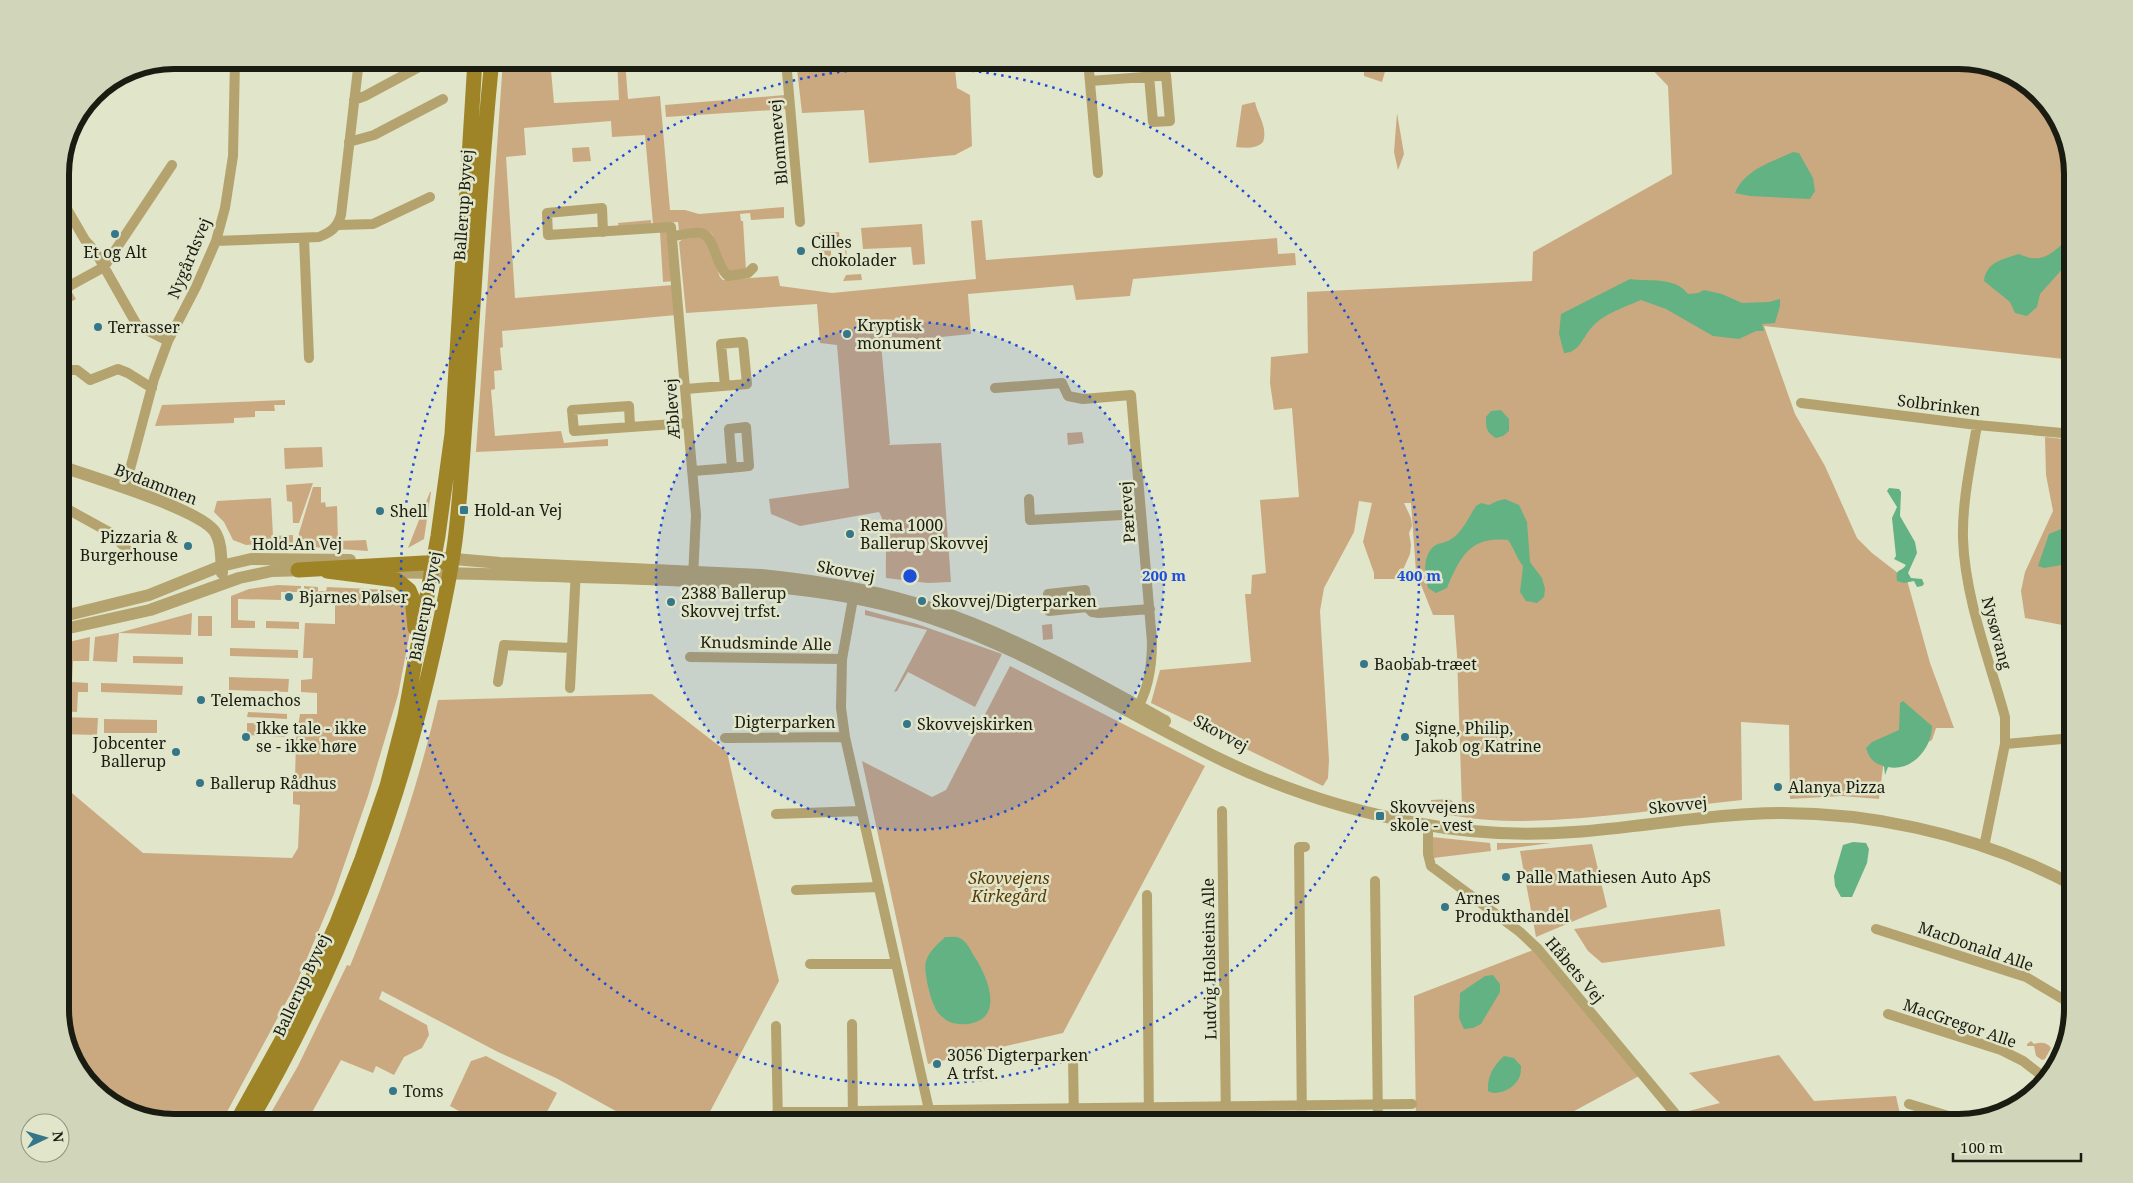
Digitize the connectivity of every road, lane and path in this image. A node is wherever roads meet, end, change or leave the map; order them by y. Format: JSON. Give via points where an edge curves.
{"nodes":[{"id":1,"x":235,"y":69,"type":"edge"},
{"id":2,"x":358,"y":69,"type":"edge"},
{"id":3,"x":415,"y":69,"type":"edge"},
{"id":4,"x":474,"y":69,"type":"edge"},
{"id":5,"x":491,"y":69,"type":"edge"},
{"id":6,"x":787,"y":69,"type":"edge"},
{"id":7,"x":1089,"y":69,"type":"edge"},
{"id":8,"x":1150,"y":76,"type":"junction"},
{"id":9,"x":1090,"y":81,"type":"junction"},
{"id":10,"x":443,"y":99,"type":"dead end"},
{"id":11,"x":354,"y":100,"type":"junction"},
{"id":12,"x":349,"y":142,"type":"junction"},
{"id":13,"x":172,"y":165,"type":"dead end"},
{"id":14,"x":1098,"y":172,"type":"dead end"},
{"id":15,"x":430,"y":197,"type":"dead end"},
{"id":16,"x":69,"y":212,"type":"edge"},
{"id":17,"x":800,"y":222,"type":"dead end"},
{"id":18,"x":338,"y":225,"type":"junction"},
{"id":19,"x":604,"y":232,"type":"junction"},
{"id":20,"x":673,"y":236,"type":"junction"},
{"id":21,"x":304,"y":238,"type":"junction"},
{"id":22,"x":216,"y":241,"type":"junction"},
{"id":23,"x":104,"y":267,"type":"junction"},
{"id":24,"x":753,"y":268,"type":"dead end"},
{"id":25,"x":69,"y":286,"type":"edge"},
{"id":26,"x":168,"y":341,"type":"junction"},
{"id":27,"x":309,"y":358,"type":"dead end"},
{"id":28,"x":69,"y":370,"type":"edge"},
{"id":29,"x":725,"y":386,"type":"junction"},
{"id":30,"x":152,"y":388,"type":"junction"},
{"id":31,"x":995,"y":388,"type":"dead end"},
{"id":32,"x":686,"y":390,"type":"junction"},
{"id":33,"x":1801,"y":403,"type":"dead end"},
{"id":34,"x":688,"y":423,"type":"junction"},
{"id":35,"x":1976,"y":425,"type":"junction"},
{"id":36,"x":630,"y":426,"type":"junction"},
{"id":37,"x":2064,"y":433,"type":"edge"},
{"id":38,"x":732,"y":468,"type":"dead end"},
{"id":39,"x":69,"y":469,"type":"edge"},
{"id":40,"x":692,"y":472,"type":"junction"},
{"id":41,"x":125,"y":488,"type":"junction"},
{"id":42,"x":1029,"y":499,"type":"dead end"},
{"id":43,"x":69,"y":510,"type":"edge"},
{"id":44,"x":1141,"y":514,"type":"junction"},
{"id":45,"x":131,"y":554,"type":"dead end"},
{"id":46,"x":433,"y":564,"type":"junction"},
{"id":47,"x":451,"y":565,"type":"junction"},
{"id":48,"x":222,"y":566,"type":"junction"},
{"id":49,"x":298,"y":570,"type":"junction"},
{"id":50,"x":326,"y":571,"type":"junction"},
{"id":51,"x":576,"y":572,"type":"junction"},
{"id":52,"x":693,"y":577,"type":"junction"},
{"id":53,"x":222,"y":583,"type":"junction"},
{"id":54,"x":854,"y":594,"type":"junction"},
{"id":55,"x":1087,"y":607,"type":"dead end"},
{"id":56,"x":1150,"y":609,"type":"junction"},
{"id":57,"x":69,"y":615,"type":"edge"},
{"id":58,"x":69,"y":628,"type":"edge"},
{"id":59,"x":572,"y":648,"type":"junction"},
{"id":60,"x":690,"y":657,"type":"dead end"},
{"id":61,"x":842,"y":659,"type":"junction"},
{"id":62,"x":415,"y":668,"type":"junction"},
{"id":63,"x":498,"y":682,"type":"dead end"},
{"id":64,"x":570,"y":688,"type":"dead end"},
{"id":65,"x":1136,"y":710,"type":"junction"},
{"id":66,"x":845,"y":737,"type":"junction"},
{"id":67,"x":725,"y":738,"type":"dead end"},
{"id":68,"x":2064,"y":739,"type":"edge"},
{"id":69,"x":2005,"y":744,"type":"junction"},
{"id":70,"x":1222,"y":811,"type":"dead end"},
{"id":71,"x":861,"y":812,"type":"junction"},
{"id":72,"x":776,"y":814,"type":"dead end"},
{"id":73,"x":1428,"y":826,"type":"junction"},
{"id":74,"x":1305,"y":847,"type":"dead end"},
{"id":75,"x":1984,"y":847,"type":"junction"},
{"id":76,"x":2064,"y":880,"type":"edge"},
{"id":77,"x":1375,"y":881,"type":"dead end"},
{"id":78,"x":879,"y":887,"type":"junction"},
{"id":79,"x":796,"y":890,"type":"dead end"},
{"id":80,"x":1147,"y":895,"type":"dead end"},
{"id":81,"x":1876,"y":929,"type":"dead end"},
{"id":82,"x":810,"y":964,"type":"dead end"},
{"id":83,"x":896,"y":964,"type":"junction"},
{"id":84,"x":2063,"y":999,"type":"edge"},
{"id":85,"x":1888,"y":1014,"type":"dead end"},
{"id":86,"x":852,"y":1024,"type":"dead end"},
{"id":87,"x":776,"y":1026,"type":"dead end"},
{"id":88,"x":1073,"y":1056,"type":"dead end"},
{"id":89,"x":2041,"y":1075,"type":"edge"},
{"id":90,"x":1378,"y":1104,"type":"junction"},
{"id":91,"x":1412,"y":1104,"type":"dead end"},
{"id":92,"x":1910,"y":1104,"type":"dead end"},
{"id":93,"x":1302,"y":1106,"type":"junction"},
{"id":94,"x":1226,"y":1107,"type":"junction"},
{"id":95,"x":1149,"y":1108,"type":"junction"},
{"id":96,"x":1074,"y":1109,"type":"junction"},
{"id":97,"x":853,"y":1111,"type":"junction"},
{"id":98,"x":928,"y":1111,"type":"junction"},
{"id":99,"x":778,"y":1112,"type":"joint"},
{"id":100,"x":241,"y":1114,"type":"edge"},
{"id":101,"x":254,"y":1114,"type":"edge"},
{"id":102,"x":929,"y":1114,"type":"edge"},
{"id":103,"x":1074,"y":1114,"type":"edge"},
{"id":104,"x":1149,"y":1114,"type":"edge"},
{"id":105,"x":1226,"y":1114,"type":"edge"},
{"id":106,"x":1302,"y":1114,"type":"edge"},
{"id":107,"x":1378,"y":1114,"type":"edge"},
{"id":108,"x":1676,"y":1114,"type":"edge"},
{"id":109,"x":1943,"y":1114,"type":"edge"}],
"edges":[{"from":1,"to":22,"type":"street","name":"Nygårdsvej","via":[[233,156]]},
{"from":2,"to":11,"type":"street"},
{"from":3,"to":11,"type":"street"},
{"from":4,"to":46,"type":"main road","name":"Ballerup Byvej","via":[[452,434]]},
{"from":5,"to":47,"type":"main road","name":"Ballerup Byvej","via":[[461,487]]},
{"from":6,"to":17,"type":"street","name":"Blommevej"},
{"from":7,"to":9,"type":"street"},
{"from":8,"to":8,"type":"street","via":[[1166,75],[1170,121],[1153,122]]},
{"from":8,"to":9,"type":"street"},
{"from":9,"to":14,"type":"street"},
{"from":10,"to":12,"type":"street","via":[[374,135]]},
{"from":11,"to":12,"type":"street"},
{"from":12,"to":18,"type":"street"},
{"from":13,"to":23,"type":"street"},
{"from":15,"to":18,"type":"street","via":[[373,224]]},
{"from":16,"to":23,"type":"street"},
{"from":18,"to":21,"type":"street","via":[[319,237]]},
{"from":19,"to":19,"type":"street","via":[[602,208],[547,213],[548,235]]},
{"from":19,"to":20,"type":"street","via":[[671,227]]},
{"from":20,"to":24,"type":"street","via":[[702,233],[710,238],[721,270],[728,276],[748,273]]},
{"from":20,"to":32,"type":"street","name":"Æblevej"},
{"from":21,"to":22,"type":"street"},
{"from":21,"to":27,"type":"street"},
{"from":22,"to":26,"type":"street","name":"Nygårdsvej"},
{"from":23,"to":25,"type":"street"},
{"from":23,"to":26,"type":"street","via":[[136,325]]},
{"from":26,"to":30,"type":"street","name":"Nygårdsvej"},
{"from":28,"to":30,"type":"street","via":[[77,370],[90,380],[118,369]]},
{"from":29,"to":29,"type":"street","via":[[747,384],[743,342],[721,344]]},
{"from":29,"to":32,"type":"street"},
{"from":30,"to":41,"type":"street","name":"Nygårdsvej"},
{"from":31,"to":44,"type":"street","name":"Pærevej","via":[[1062,383],[1068,396],[1083,399],[1131,395]]},
{"from":32,"to":34,"type":"street","name":"Æblevej"},
{"from":33,"to":35,"type":"street","name":"Solbrinken"},
{"from":34,"to":36,"type":"street"},
{"from":34,"to":40,"type":"street","name":"Æblevej"},
{"from":35,"to":37,"type":"street","name":"Solbrinken"},
{"from":35,"to":69,"type":"street","name":"Nysøvang","via":[[1965,503],[1965,564],[2005,717]]},
{"from":36,"to":36,"type":"street","via":[[629,406],[572,410],[574,430]]},
{"from":38,"to":40,"type":"street"},
{"from":39,"to":41,"type":"street","name":"Bydammen"},
{"from":40,"to":52,"type":"street","name":"Æblevej","via":[[696,515]]},
{"from":41,"to":48,"type":"street","name":"Bydammen","via":[[203,519],[220,542]]},
{"from":42,"to":44,"type":"street","via":[[1030,520]]},
{"from":43,"to":45,"type":"street","via":[[109,532]]},
{"from":44,"to":56,"type":"street","name":"Pærevej"},
{"from":46,"to":47,"type":"main road"},
{"from":46,"to":48,"type":"street","name":"Hold-An Vej","via":[[251,559]]},
{"from":46,"to":49,"type":"main road"},
{"from":46,"to":50,"type":"street","name":"Hold-An Vej"},
{"from":46,"to":62,"type":"main road","name":"Ballerup Byvej"},
{"from":47,"to":51,"type":"street","name":"Skovvej"},
{"from":47,"to":101,"type":"main road","name":"Ballerup Byvej","via":[[418,718],[374,862],[319,992]]},
{"from":48,"to":53,"type":"street","name":"Bydammen"},
{"from":48,"to":57,"type":"street","name":"Hold-An Vej","via":[[149,595]]},
{"from":49,"to":50,"type":"street","name":"Hold-An Vej"},
{"from":49,"to":53,"type":"street","name":"Hold-An Vej","via":[[264,572]]},
{"from":50,"to":62,"type":"main road","via":[[390,578],[404,584],[414,605]]},
{"from":51,"to":52,"type":"street","name":"Skovvej"},
{"from":51,"to":59,"type":"street"},
{"from":52,"to":54,"type":"street","name":"Skovvej","via":[[790,578]]},
{"from":53,"to":58,"type":"street","name":"Hold-An Vej","via":[[150,610]]},
{"from":54,"to":61,"type":"street","name":"Digterparken"},
{"from":54,"to":65,"type":"street","name":"Skovvej","via":[[904,600],[961,619],[1054,661]]},
{"from":55,"to":56,"type":"street","via":[[1099,613]]},
{"from":56,"to":65,"type":"street","name":"Pærevej","via":[[1152,656],[1148,679]]},
{"from":59,"to":63,"type":"street","via":[[504,645]]},
{"from":59,"to":64,"type":"street"},
{"from":60,"to":61,"type":"street","name":"Knudsminde Alle"},
{"from":61,"to":66,"type":"street","name":"Digterparken","via":[[841,708]]},
{"from":62,"to":100,"type":"main road","name":"Ballerup Byvej","via":[[387,786],[350,890],[294,1018]]},
{"from":65,"to":73,"type":"street","name":"Skovvej","via":[[1281,785],[1328,802]]},
{"from":66,"to":67,"type":"street","name":"Digterparken"},
{"from":66,"to":71,"type":"street","name":"Digterparken"},
{"from":68,"to":69,"type":"street"},
{"from":69,"to":75,"type":"street","name":"Nysøvang"},
{"from":70,"to":94,"type":"street","name":"Ludvig Holsteins Alle"},
{"from":71,"to":72,"type":"street"},
{"from":71,"to":78,"type":"street","name":"Digterparken"},
{"from":73,"to":75,"type":"street","name":"Skovvej","via":[[1528,834],[1748,814],[1798,813],[1839,815],[1920,829]]},
{"from":73,"to":108,"type":"street","name":"Håbets Vej","via":[[1431,866],[1538,949]]},
{"from":74,"to":93,"type":"street","via":[[1299,847]]},
{"from":75,"to":76,"type":"street","name":"Skovvej"},
{"from":77,"to":90,"type":"street"},
{"from":78,"to":79,"type":"street"},
{"from":78,"to":83,"type":"street","name":"Digterparken"},
{"from":80,"to":95,"type":"street"},
{"from":81,"to":84,"type":"street","name":"MacDonald Alle","via":[[2026,977]]},
{"from":82,"to":83,"type":"street"},
{"from":83,"to":98,"type":"street","name":"Digterparken"},
{"from":85,"to":89,"type":"street","name":"MacGregor Alle","via":[[2001,1050]]},
{"from":86,"to":97,"type":"street"},
{"from":87,"to":99,"type":"street"},
{"from":88,"to":96,"type":"street"},
{"from":90,"to":91,"type":"street"},
{"from":90,"to":93,"type":"street"},
{"from":90,"to":107,"type":"street"},
{"from":92,"to":109,"type":"street"},
{"from":93,"to":94,"type":"street"},
{"from":93,"to":106,"type":"street"},
{"from":94,"to":95,"type":"street"},
{"from":94,"to":105,"type":"street","name":"Ludvig Holsteins Alle"},
{"from":95,"to":96,"type":"street"},
{"from":95,"to":104,"type":"street"},
{"from":96,"to":98,"type":"street"},
{"from":96,"to":103,"type":"street"},
{"from":97,"to":98,"type":"street"},
{"from":97,"to":99,"type":"street"},
{"from":98,"to":102,"type":"street","name":"Digterparken"}]}
